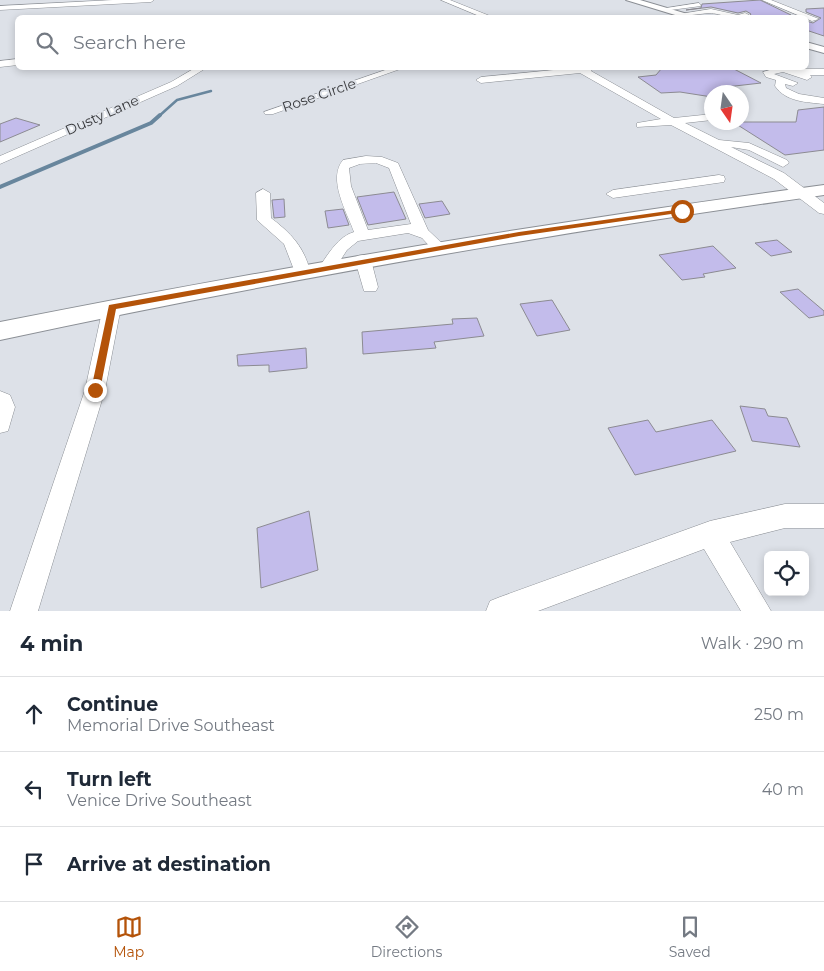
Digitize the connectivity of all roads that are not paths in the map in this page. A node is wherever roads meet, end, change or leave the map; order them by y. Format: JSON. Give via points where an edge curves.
{"nodes":[{"id":1,"x":151,"y":0,"type":"edge"},
{"id":2,"x":444,"y":0,"type":"edge"},
{"id":3,"x":630,"y":0,"type":"edge"},
{"id":4,"x":765,"y":0,"type":"edge"},
{"id":5,"x":92,"y":3,"type":"junction"},
{"id":6,"x":702,"y":5,"type":"dead end"},
{"id":7,"x":0,"y":8,"type":"edge"},
{"id":8,"x":663,"y":9,"type":"junction"},
{"id":9,"x":86,"y":10,"type":"dead end"},
{"id":10,"x":481,"y":14,"type":"joint"},
{"id":11,"x":474,"y":15,"type":"edge"},
{"id":12,"x":684,"y":15,"type":"edge"},
{"id":13,"x":692,"y":15,"type":"edge"},
{"id":14,"x":731,"y":15,"type":"edge"},
{"id":15,"x":807,"y":15,"type":"edge"},
{"id":16,"x":809,"y":16,"type":"edge"},
{"id":17,"x":815,"y":18,"type":"junction"},
{"id":18,"x":824,"y":18,"type":"edge"},
{"id":19,"x":809,"y":20,"type":"edge"},
{"id":20,"x":809,"y":47,"type":"edge"},
{"id":21,"x":824,"y":50,"type":"edge"},
{"id":22,"x":15,"y":62,"type":"edge"},
{"id":23,"x":0,"y":64,"type":"edge"},
{"id":24,"x":198,"y":70,"type":"edge"},
{"id":25,"x":392,"y":70,"type":"edge"},
{"id":26,"x":563,"y":70,"type":"edge"},
{"id":27,"x":583,"y":70,"type":"edge"},
{"id":28,"x":775,"y":70,"type":"edge"},
{"id":29,"x":782,"y":70,"type":"edge"},
{"id":30,"x":824,"y":74,"type":"edge"},
{"id":31,"x":481,"y":80,"type":"dead end"},
{"id":32,"x":781,"y":80,"type":"junction"},
{"id":33,"x":792,"y":82,"type":"dead end"},
{"id":34,"x":824,"y":101,"type":"edge"},
{"id":35,"x":269,"y":112,"type":"dead end"},
{"id":36,"x":704,"y":118,"type":"edge"},
{"id":37,"x":672,"y":121,"type":"junction"},
{"id":38,"x":641,"y":125,"type":"dead end"},
{"id":39,"x":718,"y":144,"type":"junction"},
{"id":40,"x":0,"y":160,"type":"edge"},
{"id":41,"x":783,"y":163,"type":"junction"},
{"id":42,"x":799,"y":167,"type":"dead end"},
{"id":43,"x":766,"y":170,"type":"junction"},
{"id":44,"x":719,"y":179,"type":"dead end"},
{"id":45,"x":824,"y":190,"type":"edge"},
{"id":46,"x":263,"y":193,"type":"dead end"},
{"id":47,"x":799,"y":193,"type":"junction"},
{"id":48,"x":613,"y":194,"type":"dead end"},
{"id":49,"x":824,"y":210,"type":"edge"},
{"id":50,"x":422,"y":233,"type":"junction"},
{"id":51,"x":362,"y":235,"type":"junction"},
{"id":52,"x":440,"y":248,"type":"junction"},
{"id":53,"x":363,"y":260,"type":"junction"},
{"id":54,"x":328,"y":266,"type":"junction"},
{"id":55,"x":302,"y":271,"type":"junction"},
{"id":56,"x":370,"y":287,"type":"dead end"},
{"id":57,"x":112,"y":307,"type":"junction"},
{"id":58,"x":0,"y":331,"type":"edge"},
{"id":59,"x":0,"y":400,"type":"edge"},
{"id":60,"x":0,"y":424,"type":"edge"},
{"id":61,"x":824,"y":516,"type":"edge"},
{"id":62,"x":710,"y":534,"type":"junction"},
{"id":63,"x":24,"y":611,"type":"edge"},
{"id":64,"x":500,"y":611,"type":"edge"},
{"id":65,"x":757,"y":611,"type":"edge"}],
"edges":[{"from":1,"to":5,"type":"street"},
{"from":2,"to":10,"type":"street"},
{"from":3,"to":8,"type":"main road"},
{"from":4,"to":15,"type":"street"},
{"from":5,"to":7,"type":"street"},
{"from":5,"to":9,"type":"street"},
{"from":6,"to":8,"type":"street"},
{"from":8,"to":12,"type":"main road"},
{"from":10,"to":11,"type":"street"},
{"from":13,"to":14,"type":"street","via":[[715,10]]},
{"from":16,"to":17,"type":"street"},
{"from":17,"to":18,"type":"street"},
{"from":17,"to":19,"type":"street"},
{"from":20,"to":21,"type":"main road"},
{"from":22,"to":23,"type":"street"},
{"from":24,"to":40,"type":"street","name":"Dusty Lane","via":[[174,84]]},
{"from":25,"to":35,"type":"street","name":"Rose Circle"},
{"from":26,"to":31,"type":"street"},
{"from":27,"to":37,"type":"street"},
{"from":28,"to":32,"type":"street","via":[[768,72],[771,77]]},
{"from":29,"to":30,"type":"street","via":[[803,75]]},
{"from":32,"to":33,"type":"street"},
{"from":32,"to":34,"type":"street","via":[[780,86],[788,94]]},
{"from":36,"to":37,"type":"street"},
{"from":37,"to":38,"type":"street"},
{"from":37,"to":39,"type":"street"},
{"from":39,"to":41,"type":"street","via":[[747,144]]},
{"from":39,"to":43,"type":"street"},
{"from":41,"to":42,"type":"street"},
{"from":41,"to":43,"type":"street"},
{"from":43,"to":47,"type":"street"},
{"from":44,"to":48,"type":"street"},
{"from":45,"to":47,"type":"main road"},
{"from":46,"to":55,"type":"street","via":[[264,220],[288,237]]},
{"from":47,"to":49,"type":"street"},
{"from":47,"to":52,"type":"main road"},
{"from":50,"to":51,"type":"street","via":[[408,228]]},
{"from":50,"to":51,"type":"street","via":[[394,166],[381,158],[372,158],[347,163],[343,168],[344,186]]},
{"from":50,"to":52,"type":"street"},
{"from":51,"to":54,"type":"street","via":[[353,237],[342,247]]},
{"from":52,"to":53,"type":"main road"},
{"from":53,"to":54,"type":"main road"},
{"from":53,"to":56,"type":"street"},
{"from":54,"to":55,"type":"main road"},
{"from":55,"to":57,"type":"main road"},
{"from":57,"to":58,"type":"main road"},
{"from":57,"to":63,"type":"street","via":[[95,390]]},
{"from":59,"to":60,"type":"street","via":[[3,400],[4,407]]},
{"from":61,"to":62,"type":"street","via":[[785,516]]},
{"from":62,"to":64,"type":"street"},
{"from":62,"to":65,"type":"street"}]}
